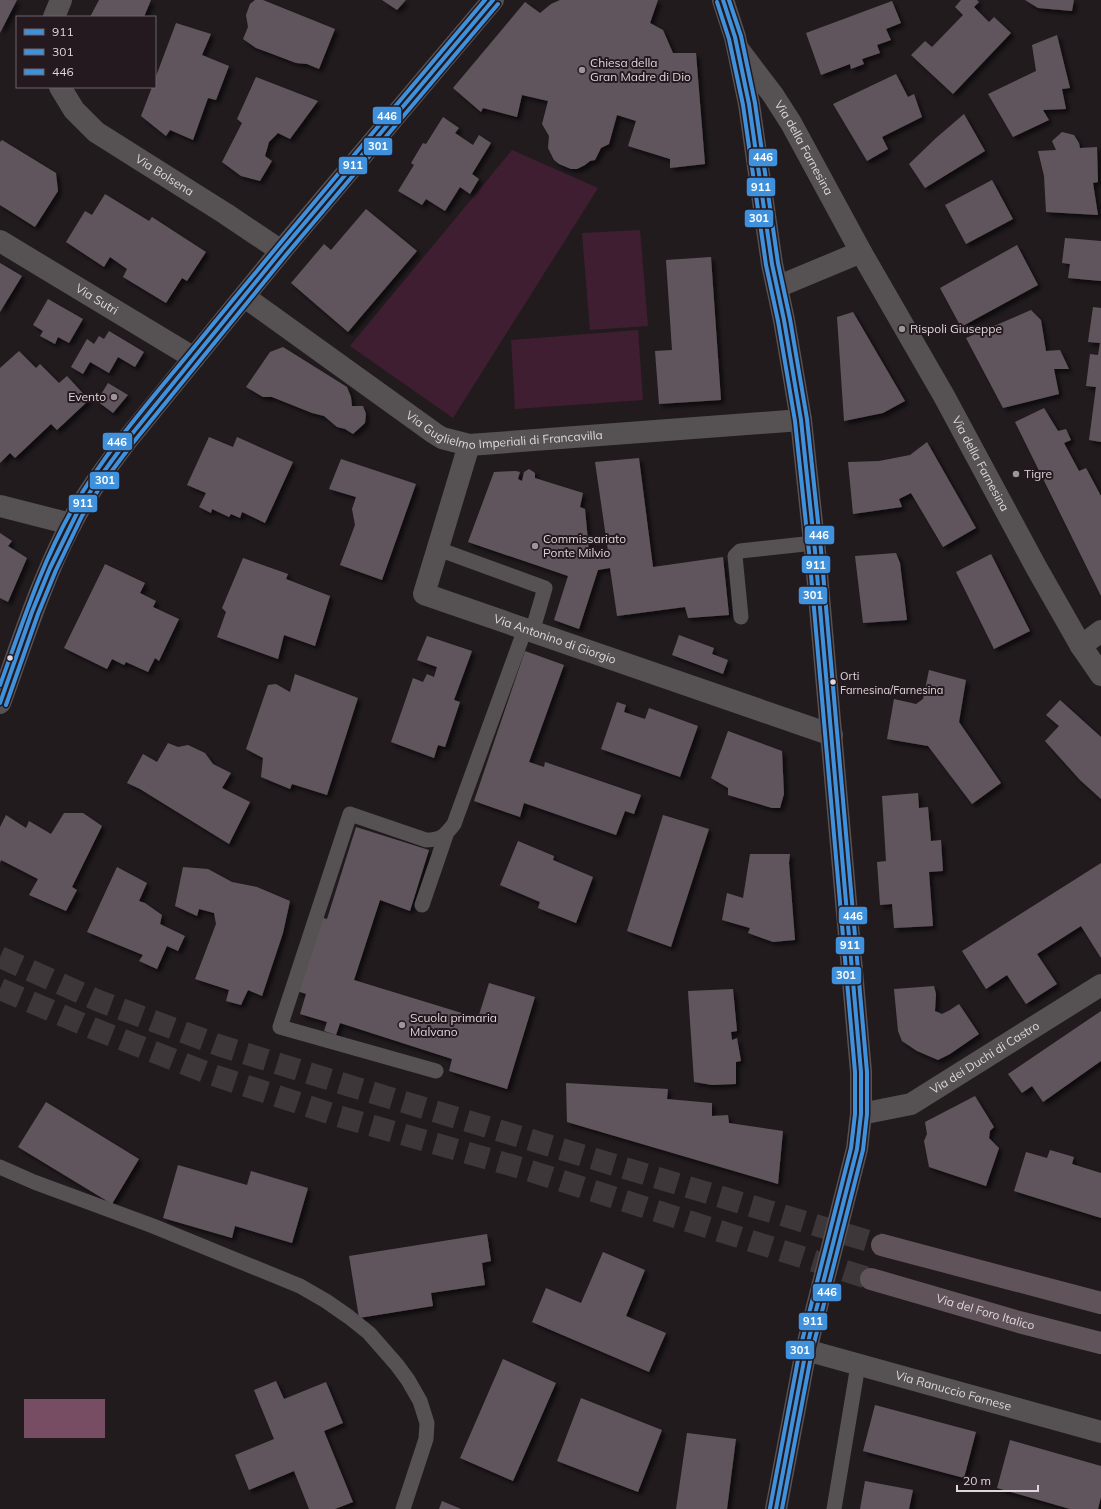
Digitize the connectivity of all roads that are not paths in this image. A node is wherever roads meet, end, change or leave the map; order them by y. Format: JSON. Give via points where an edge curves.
{"nodes":[{"id":1,"x":61,"y":0,"type":"edge"},
{"id":2,"x":493,"y":0,"type":"edge"},
{"id":3,"x":722,"y":0,"type":"edge"},
{"id":4,"x":54,"y":16,"type":"edge"},
{"id":5,"x":738,"y":49,"type":"junction"},
{"id":6,"x":61,"y":88,"type":"edge"},
{"id":7,"x":0,"y":241,"type":"edge"},
{"id":8,"x":281,"y":252,"type":"junction"},
{"id":9,"x":861,"y":252,"type":"junction"},
{"id":10,"x":777,"y":287,"type":"junction"},
{"id":11,"x":245,"y":297,"type":"junction"},
{"id":12,"x":194,"y":358,"type":"junction"},
{"id":13,"x":801,"y":420,"type":"junction"},
{"id":14,"x":469,"y":444,"type":"junction"},
{"id":15,"x":0,"y":506,"type":"edge"},
{"id":16,"x":71,"y":524,"type":"junction"},
{"id":17,"x":814,"y":543,"type":"junction"},
{"id":18,"x":438,"y":549,"type":"junction"},
{"id":19,"x":741,"y":617,"type":"dead end"},
{"id":20,"x":528,"y":630,"type":"junction"},
{"id":21,"x":1101,"y":631,"type":"edge"},
{"id":22,"x":1081,"y":646,"type":"junction"},
{"id":23,"x":1101,"y":675,"type":"edge"},
{"id":24,"x":0,"y":703,"type":"edge"},
{"id":25,"x":832,"y":735,"type":"junction"},
{"id":26,"x":446,"y":835,"type":"junction"},
{"id":27,"x":422,"y":905,"type":"dead end"},
{"id":28,"x":1101,"y":985,"type":"edge"},
{"id":29,"x":436,"y":1071,"type":"dead end"},
{"id":30,"x":861,"y":1114,"type":"junction"},
{"id":31,"x":0,"y":1167,"type":"edge"},
{"id":32,"x":882,"y":1245,"type":"tunnel mouth"},
{"id":33,"x":871,"y":1279,"type":"tunnel mouth"},
{"id":34,"x":1101,"y":1303,"type":"edge"},
{"id":35,"x":1101,"y":1343,"type":"edge"},
{"id":36,"x":806,"y":1350,"type":"junction"},
{"id":37,"x":858,"y":1365,"type":"junction"},
{"id":38,"x":1101,"y":1432,"type":"edge"},
{"id":39,"x":403,"y":1509,"type":"edge"},
{"id":40,"x":776,"y":1509,"type":"edge"},
{"id":41,"x":834,"y":1509,"type":"edge"}],
"edges":[{"from":1,"to":4,"type":"street"},
{"from":2,"to":8,"type":"street"},
{"from":3,"to":5,"type":"street"},
{"from":5,"to":9,"type":"street","name":"Via della Farnesina","via":[[791,123]]},
{"from":5,"to":10,"type":"street"},
{"from":6,"to":8,"type":"street","name":"Via Bolsena","via":[[74,110],[96,132]]},
{"from":7,"to":12,"type":"street","name":"Via Sutri"},
{"from":8,"to":11,"type":"street"},
{"from":9,"to":10,"type":"street"},
{"from":9,"to":22,"type":"street","name":"Via della Farnesina","via":[[944,396]]},
{"from":10,"to":13,"type":"street"},
{"from":11,"to":12,"type":"street"},
{"from":11,"to":14,"type":"street","name":"Via Guglielmo Imperiali di Francavilla","via":[[434,433],[442,438]]},
{"from":12,"to":16,"type":"street","via":[[115,456]]},
{"from":13,"to":14,"type":"street","name":"Via Guglielmo Imperiali di Francavilla"},
{"from":13,"to":17,"type":"street"},
{"from":14,"to":18,"type":"street","name":"Via Antonino di Giorgio"},
{"from":15,"to":16,"type":"street"},
{"from":16,"to":24,"type":"street","via":[[44,580]]},
{"from":17,"to":19,"type":"lane","via":[[737,553],[735,556]]},
{"from":17,"to":25,"type":"street"},
{"from":18,"to":20,"type":"street","name":"Via Antonino di Giorgio","via":[[424,594]]},
{"from":18,"to":20,"type":"lane","via":[[545,588]]},
{"from":20,"to":25,"type":"street","name":"Via Antonino di Giorgio"},
{"from":20,"to":26,"type":"lane","via":[[510,670],[454,824]]},
{"from":21,"to":22,"type":"street"},
{"from":22,"to":23,"type":"street","name":"Via della Farnesina"},
{"from":25,"to":30,"type":"street","via":[[859,1039]]},
{"from":26,"to":27,"type":"lane"},
{"from":26,"to":29,"type":"lane","via":[[435,840],[426,840],[350,814],[280,1027]]},
{"from":28,"to":30,"type":"street","name":"Via dei Duchi di Castro","via":[[911,1104]]},
{"from":30,"to":36,"type":"street","via":[[857,1149]]},
{"from":31,"to":39,"type":"lane","via":[[300,1286],[326,1301],[369,1333],[408,1380],[420,1401],[427,1423],[426,1439]]},
{"from":32,"to":34,"type":"highway"},
{"from":33,"to":35,"type":"highway","name":"Via del Foro Italico"},
{"from":36,"to":37,"type":"street","name":"Via Ranuccio Farnese"},
{"from":36,"to":40,"type":"street"},
{"from":37,"to":38,"type":"street","name":"Via Ranuccio Farnese"},
{"from":37,"to":41,"type":"lane"}]}
